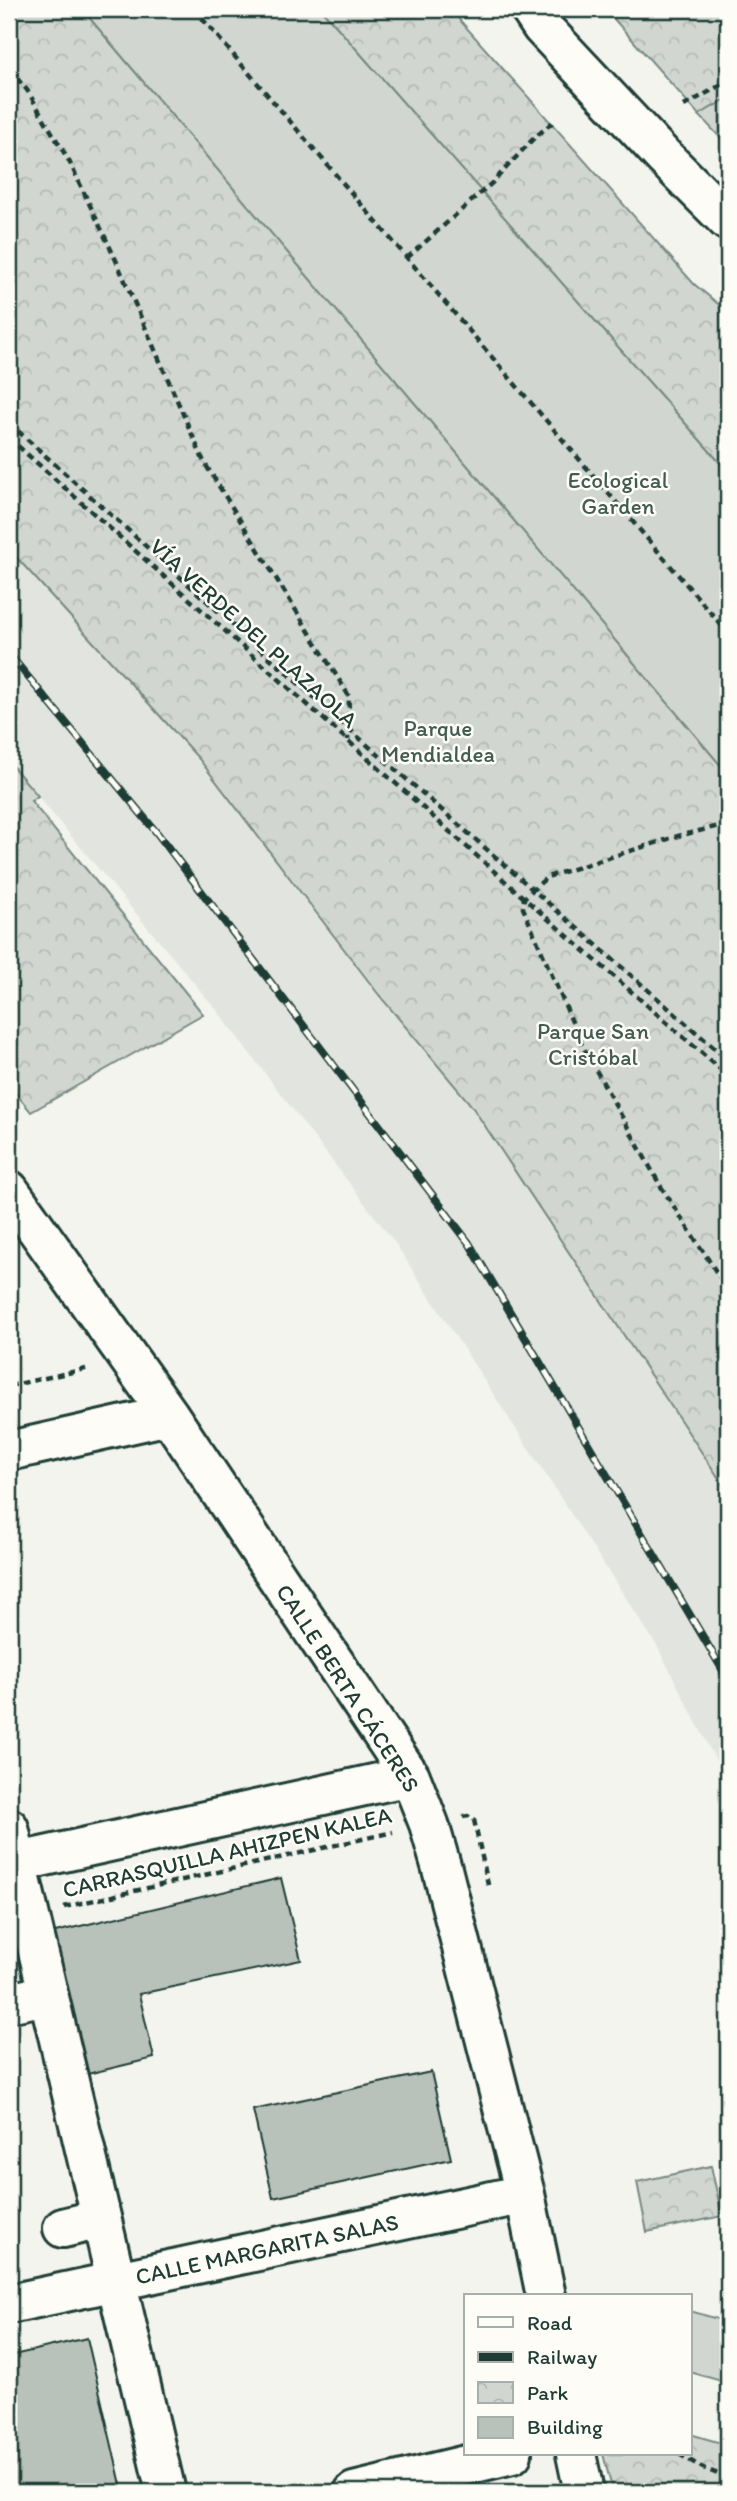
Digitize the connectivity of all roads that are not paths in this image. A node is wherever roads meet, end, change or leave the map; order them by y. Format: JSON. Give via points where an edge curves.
{"nodes":[{"id":1,"x":530,"y":9,"type":"edge"},
{"id":2,"x":728,"y":221,"type":"edge"},
{"id":3,"x":9,"y":1190,"type":"edge"},
{"id":4,"x":169,"y":1415,"type":"junction"},
{"id":5,"x":9,"y":1451,"type":"edge"},
{"id":6,"x":410,"y":1776,"type":"junction"},
{"id":7,"x":11,"y":1852,"type":"edge"},
{"id":8,"x":525,"y":2194,"type":"junction"},
{"id":9,"x":100,"y":2219,"type":"junction"},
{"id":10,"x":62,"y":2228,"type":"dead end"},
{"id":11,"x":116,"y":2281,"type":"junction"},
{"id":12,"x":546,"y":2294,"type":"edge"},
{"id":13,"x":9,"y":2304,"type":"edge"},
{"id":14,"x":504,"y":2456,"type":"edge"},
{"id":15,"x":576,"y":2456,"type":"edge"},
{"id":16,"x":166,"y":2492,"type":"edge"},
{"id":17,"x":354,"y":2492,"type":"edge"},
{"id":18,"x":584,"y":2492,"type":"edge"}],
"edges":[{"from":1,"to":2,"type":"street","via":[[542,27]]},
{"from":3,"to":4,"type":"street","name":"CALLE BERTA CÁCERES"},
{"from":4,"to":5,"type":"street"},
{"from":4,"to":6,"type":"street","name":"CALLE BERTA CÁCERES"},
{"from":6,"to":7,"type":"street"},
{"from":6,"to":8,"type":"street","name":"CALLE BERTA CÁCERES","via":[[429,1824]]},
{"from":7,"to":9,"type":"street","via":[[29,1915],[29,1998]]},
{"from":8,"to":11,"type":"street","name":"CALLE MARGARITA SALAS"},
{"from":8,"to":12,"type":"street","name":"CALLE BERTA CÁCERES"},
{"from":9,"to":10,"type":"street"},
{"from":9,"to":11,"type":"street"},
{"from":11,"to":13,"type":"street","name":"CALLE MARGARITA SALAS"},
{"from":11,"to":16,"type":"street"},
{"from":14,"to":17,"type":"street"},
{"from":15,"to":18,"type":"street"}]}
